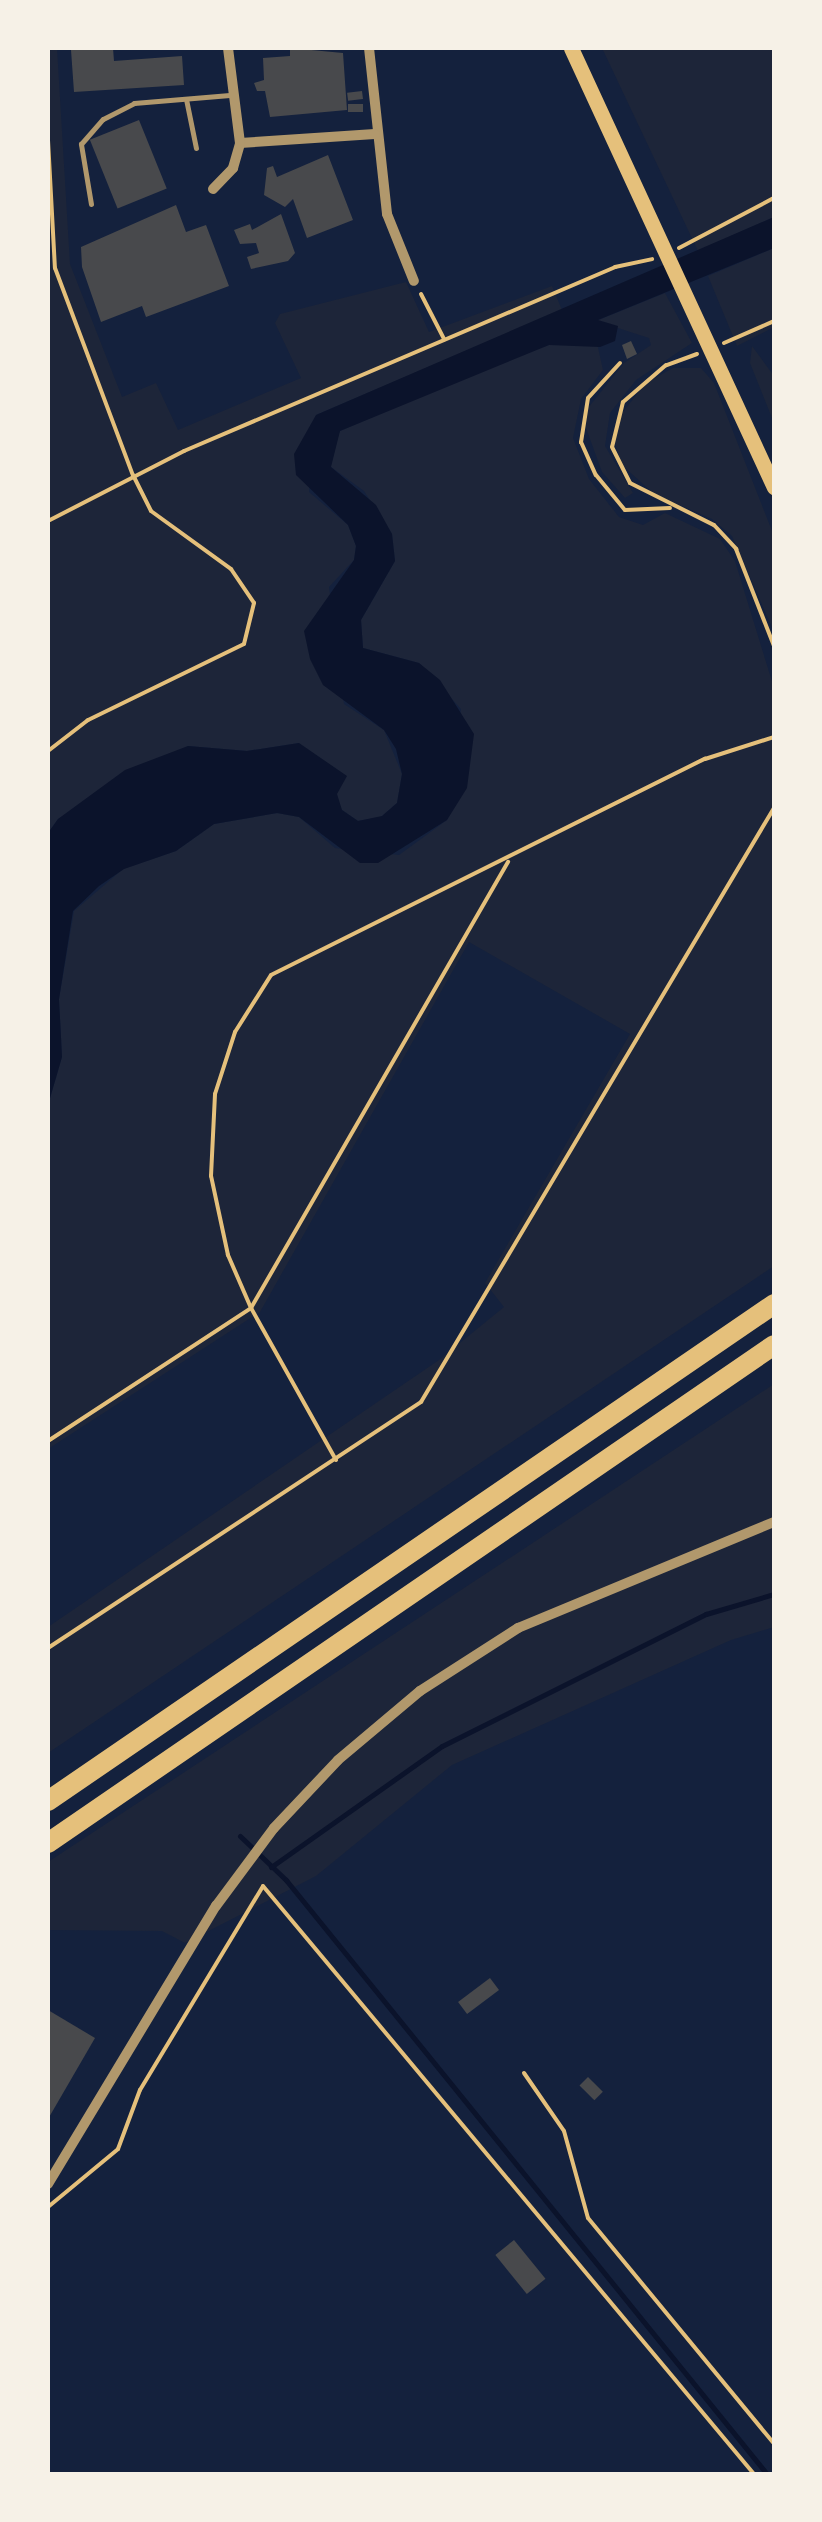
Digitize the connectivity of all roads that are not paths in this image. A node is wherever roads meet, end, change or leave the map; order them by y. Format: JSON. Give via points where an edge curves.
{"nodes":[{"id":1,"x":228,"y":48,"type":"edge"},
{"id":2,"x":370,"y":48,"type":"edge"},
{"id":3,"x":571,"y":48,"type":"edge"},
{"id":4,"x":230,"y":95,"type":"junction"},
{"id":5,"x":186,"y":99,"type":"junction"},
{"id":6,"x":375,"y":134,"type":"junction"},
{"id":7,"x":240,"y":143,"type":"junction"},
{"id":8,"x":196,"y":148,"type":"dead end"},
{"id":9,"x":213,"y":190,"type":"dead end"},
{"id":10,"x":91,"y":204,"type":"dead end"},
{"id":11,"x":414,"y":281,"type":"road end"},
{"id":12,"x":774,"y":487,"type":"edge"},
{"id":13,"x":774,"y":1304,"type":"edge"},
{"id":14,"x":774,"y":1346,"type":"edge"},
{"id":15,"x":774,"y":1522,"type":"edge"},
{"id":16,"x":48,"y":1801,"type":"edge"},
{"id":17,"x":48,"y":1843,"type":"edge"},
{"id":18,"x":48,"y":2184,"type":"edge"}],
"edges":[{"from":1,"to":4,"type":"street"},
{"from":2,"to":6,"type":"street"},
{"from":3,"to":12,"type":"main road"},
{"from":4,"to":5,"type":"lane"},
{"from":4,"to":7,"type":"street"},
{"from":5,"to":8,"type":"lane"},
{"from":5,"to":10,"type":"lane","via":[[134,103],[87,133],[81,144]]},
{"from":6,"to":7,"type":"street"},
{"from":6,"to":11,"type":"street","via":[[387,214]]},
{"from":7,"to":9,"type":"street","via":[[233,168]]},
{"from":13,"to":16,"type":"highway"},
{"from":14,"to":17,"type":"highway"},
{"from":15,"to":18,"type":"street","via":[[518,1628],[420,1691],[338,1760],[274,1828],[216,1906]]}]}
